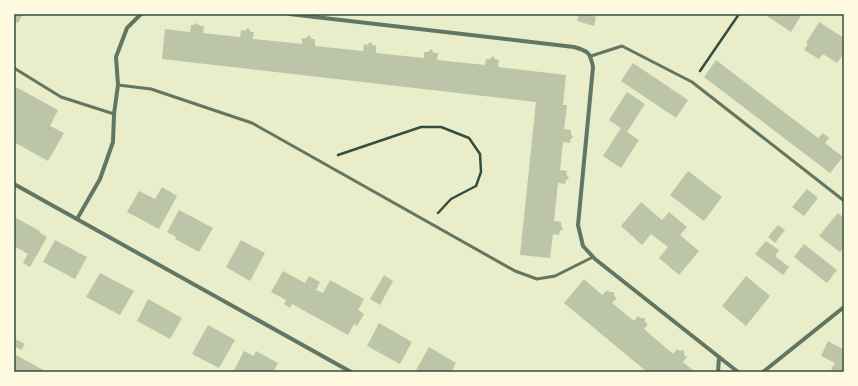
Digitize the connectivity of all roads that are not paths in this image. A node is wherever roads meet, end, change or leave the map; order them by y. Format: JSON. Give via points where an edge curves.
{"nodes":[{"id":1,"x":140,"y":14,"type":"edge"},
{"id":2,"x":289,"y":14,"type":"edge"},
{"id":3,"x":591,"y":56,"type":"junction"},
{"id":4,"x":14,"y":68,"type":"edge"},
{"id":5,"x":118,"y":85,"type":"junction"},
{"id":6,"x":114,"y":114,"type":"junction"},
{"id":7,"x":14,"y":184,"type":"edge"},
{"id":8,"x":843,"y":200,"type":"edge"},
{"id":9,"x":77,"y":219,"type":"junction"},
{"id":10,"x":592,"y":257,"type":"junction"},
{"id":11,"x":844,"y":307,"type":"edge"},
{"id":12,"x":719,"y":357,"type":"junction"},
{"id":13,"x":351,"y":372,"type":"edge"},
{"id":14,"x":718,"y":372,"type":"edge"},
{"id":15,"x":738,"y":372,"type":"edge"},
{"id":16,"x":762,"y":372,"type":"edge"}],
"edges":[{"from":1,"to":5,"type":"street","via":[[127,28],[116,57]]},
{"from":2,"to":3,"type":"street","via":[[574,47],[584,50]]},
{"from":3,"to":8,"type":"lane","via":[[622,46],[692,82]]},
{"from":3,"to":10,"type":"street","via":[[593,67],[578,224],[583,246]]},
{"from":4,"to":6,"type":"lane","via":[[61,97]]},
{"from":5,"to":6,"type":"street"},
{"from":5,"to":10,"type":"lane","via":[[151,90],[252,123],[515,271],[537,279],[555,276]]},
{"from":6,"to":9,"type":"street","via":[[113,142],[100,179]]},
{"from":7,"to":9,"type":"street"},
{"from":9,"to":13,"type":"street"},
{"from":10,"to":12,"type":"street"},
{"from":11,"to":16,"type":"street"},
{"from":12,"to":14,"type":"street"},
{"from":12,"to":15,"type":"street"}]}
